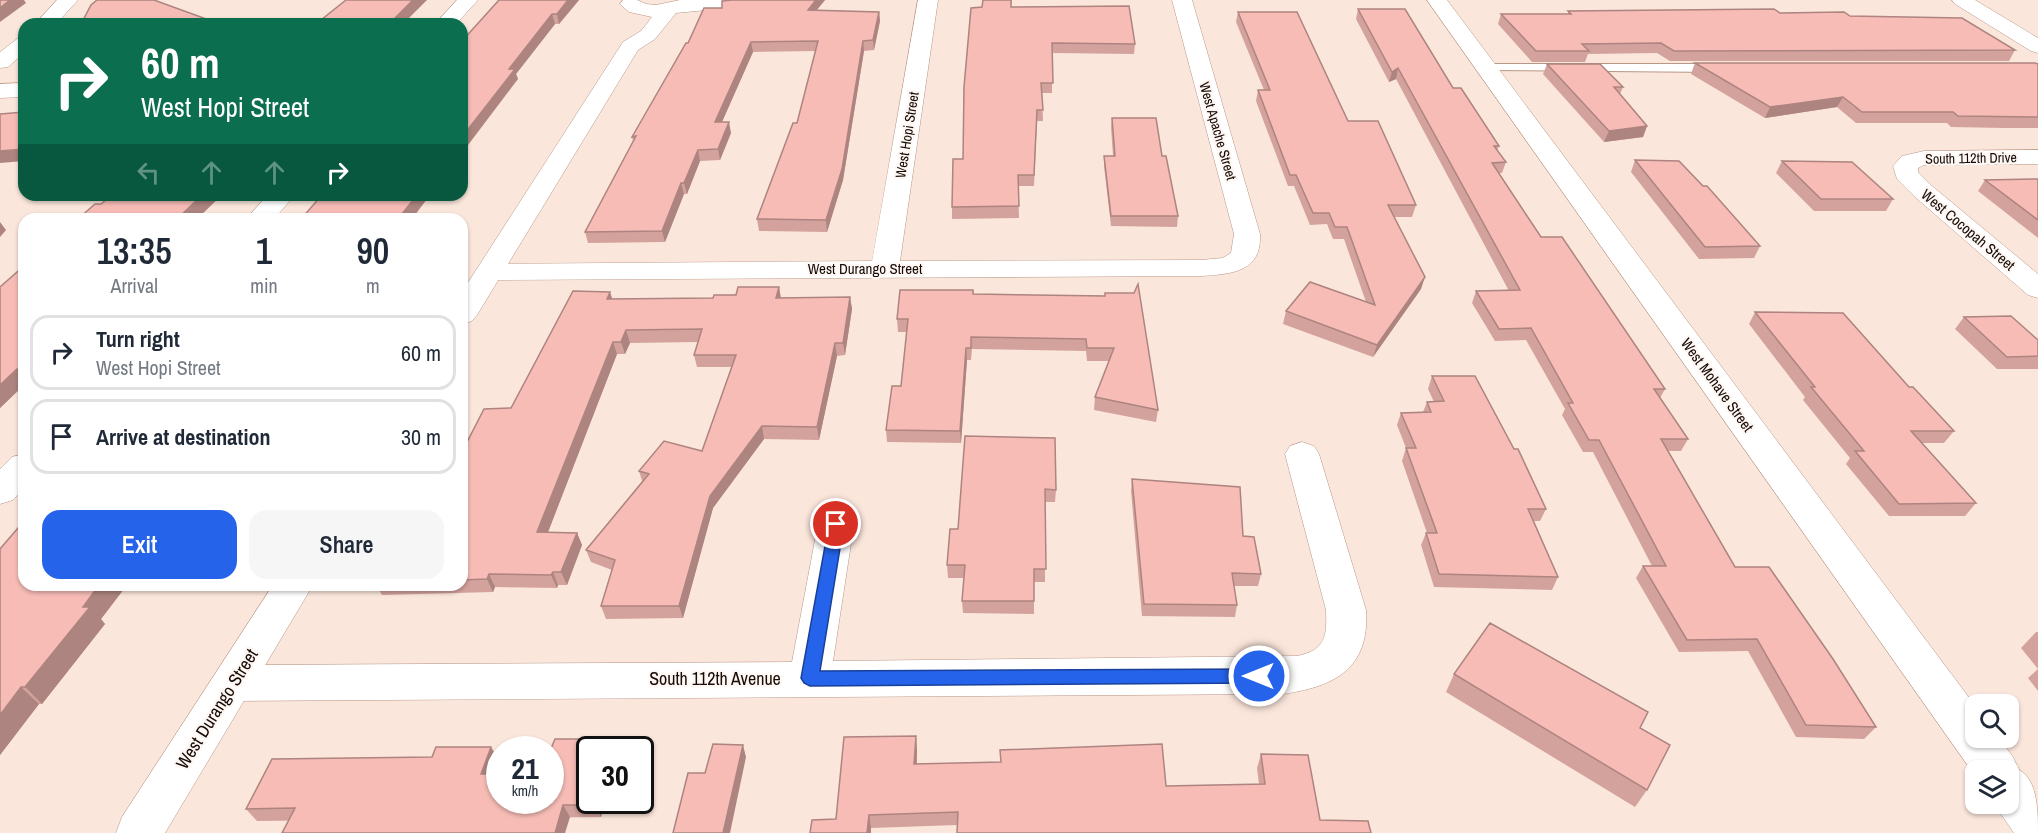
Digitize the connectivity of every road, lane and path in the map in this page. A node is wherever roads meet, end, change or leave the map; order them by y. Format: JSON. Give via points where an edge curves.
{"nodes":[{"id":1,"x":68,"y":0,"type":"edge"},
{"id":2,"x":468,"y":0,"type":"edge"},
{"id":3,"x":747,"y":0,"type":"edge"},
{"id":4,"x":928,"y":0,"type":"edge"},
{"id":5,"x":1182,"y":0,"type":"edge"},
{"id":6,"x":1437,"y":0,"type":"edge"},
{"id":7,"x":1962,"y":0,"type":"edge"},
{"id":8,"x":630,"y":2,"type":"edge"},
{"id":9,"x":680,"y":5,"type":"edge"},
{"id":10,"x":51,"y":18,"type":"edge"},
{"id":11,"x":451,"y":18,"type":"edge"},
{"id":12,"x":630,"y":46,"type":"junction"},
{"id":13,"x":2038,"y":47,"type":"edge"},
{"id":14,"x":18,"y":48,"type":"edge"},
{"id":15,"x":0,"y":62,"type":"edge"},
{"id":16,"x":1488,"y":68,"type":"junction"},
{"id":17,"x":1727,"y":68,"type":"edge"},
{"id":18,"x":18,"y":90,"type":"edge"},
{"id":19,"x":0,"y":91,"type":"edge"},
{"id":20,"x":2038,"y":157,"type":"edge"},
{"id":21,"x":1905,"y":166,"type":"joint"},
{"id":22,"x":276,"y":201,"type":"edge"},
{"id":23,"x":266,"y":213,"type":"edge"},
{"id":24,"x":1241,"y":260,"type":"joint"},
{"id":25,"x":885,"y":269,"type":"junction"},
{"id":26,"x":489,"y":272,"type":"junction"},
{"id":27,"x":2038,"y":289,"type":"edge"},
{"id":28,"x":468,"y":305,"type":"edge"},
{"id":29,"x":1302,"y":454,"type":"dead end"},
{"id":30,"x":18,"y":472,"type":"edge"},
{"id":31,"x":0,"y":491,"type":"edge"},
{"id":32,"x":836,"y":524,"type":"dead end"},
{"id":33,"x":290,"y":591,"type":"edge"},
{"id":34,"x":810,"y":678,"type":"junction"},
{"id":35,"x":233,"y":683,"type":"junction"},
{"id":36,"x":1989,"y":760,"type":"edge"},
{"id":37,"x":2019,"y":802,"type":"edge"},
{"id":38,"x":2038,"y":828,"type":"edge"},
{"id":39,"x":139,"y":833,"type":"edge"}],
"edges":[{"from":1,"to":10,"type":"street"},
{"from":2,"to":11,"type":"street"},
{"from":3,"to":9,"type":"street"},
{"from":4,"to":25,"type":"street","name":"West Hopi Street"},
{"from":5,"to":24,"type":"street","name":"West Apache Street","via":[[1247,234],[1247,253]]},
{"from":6,"to":16,"type":"street","name":"West Mohave Street"},
{"from":7,"to":13,"type":"street"},
{"from":8,"to":9,"type":"street","via":[[645,10]]},
{"from":8,"to":12,"type":"street","via":[[631,16],[623,35]]},
{"from":9,"to":12,"type":"street"},
{"from":12,"to":26,"type":"street"},
{"from":14,"to":15,"type":"street"},
{"from":16,"to":17,"type":"lane"},
{"from":16,"to":36,"type":"street","name":"West Mohave Street"},
{"from":18,"to":19,"type":"street"},
{"from":20,"to":21,"type":"street","name":"South 112th Drive","via":[[1924,158]]},
{"from":21,"to":27,"type":"street","name":"West Cocopah Street","via":[[1913,182]]},
{"from":22,"to":23,"type":"street"},
{"from":24,"to":25,"type":"street","name":"West Durango Street","via":[[1201,268]]},
{"from":25,"to":26,"type":"street","name":"West Durango Street"},
{"from":26,"to":28,"type":"street"},
{"from":29,"to":34,"type":"street","name":"South 112th Avenue","via":[[1348,626],[1345,643],[1336,658],[1321,667],[1282,676]]},
{"from":30,"to":31,"type":"street"},
{"from":32,"to":34,"type":"street"},
{"from":33,"to":35,"type":"street","name":"West Durango Street"},
{"from":34,"to":35,"type":"street","name":"South 112th Avenue"},
{"from":35,"to":39,"type":"street","name":"West Durango Street"},
{"from":37,"to":38,"type":"street"}]}
